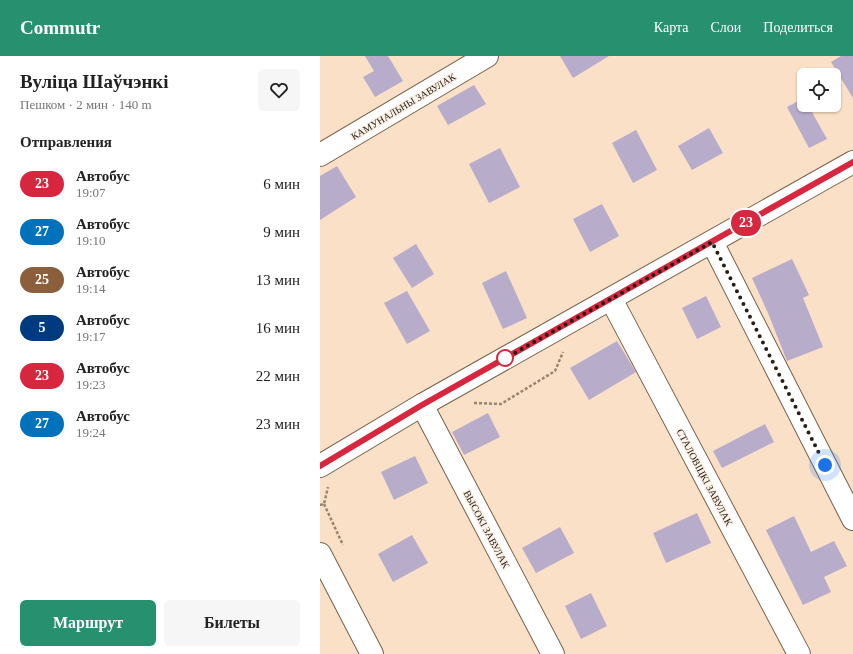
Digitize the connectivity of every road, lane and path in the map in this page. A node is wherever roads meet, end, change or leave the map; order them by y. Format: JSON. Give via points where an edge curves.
{"nodes":[{"id":1,"x":487,"y":56,"type":"edge"},
{"id":2,"x":320,"y":155,"type":"edge"},
{"id":3,"x":853,"y":162,"type":"edge"},
{"id":4,"x":712,"y":242,"type":"junction"},
{"id":5,"x":611,"y":299,"type":"junction"},
{"id":6,"x":422,"y":405,"type":"junction"},
{"id":7,"x":320,"y":466,"type":"edge"},
{"id":8,"x":853,"y":519,"type":"edge"},
{"id":9,"x":320,"y":554,"type":"edge"},
{"id":10,"x":372,"y":654,"type":"edge"},
{"id":11,"x":553,"y":654,"type":"edge"},
{"id":12,"x":799,"y":654,"type":"edge"}],
"edges":[{"from":1,"to":2,"type":"street","name":"КАМУНАЛЬНЫ ЗАВУЛАК"},
{"from":3,"to":4,"type":"street"},
{"from":4,"to":5,"type":"street"},
{"from":4,"to":8,"type":"street"},
{"from":5,"to":6,"type":"street"},
{"from":5,"to":12,"type":"street","name":"СТАЛОВІЦКІ ЗАВУЛАК"},
{"from":6,"to":7,"type":"street"},
{"from":6,"to":11,"type":"street","name":"ВЫСОКІ ЗАВУЛАК"},
{"from":9,"to":10,"type":"street"}]}
